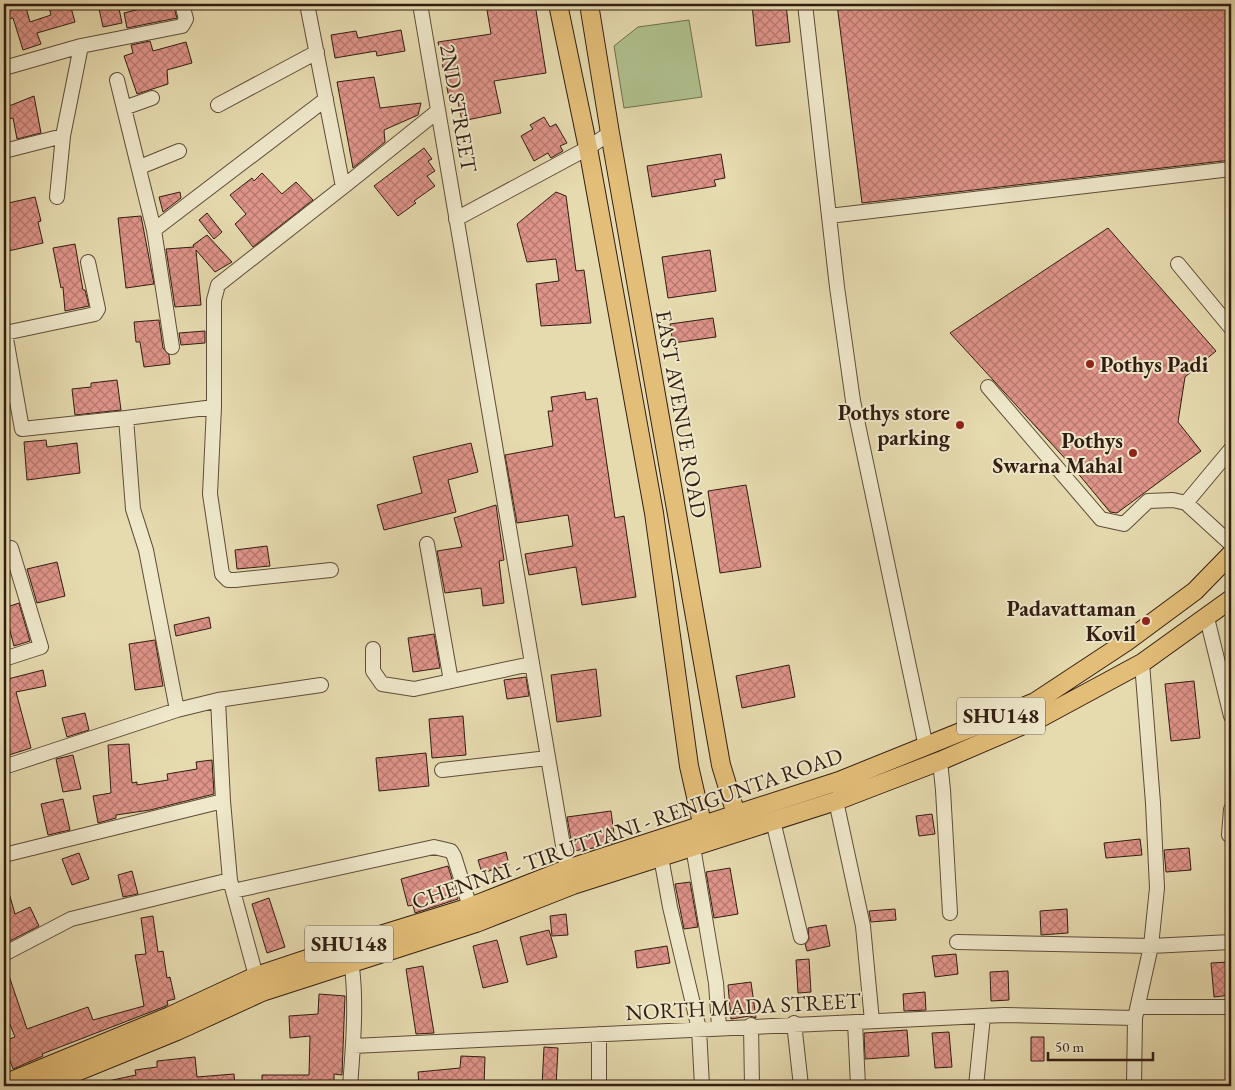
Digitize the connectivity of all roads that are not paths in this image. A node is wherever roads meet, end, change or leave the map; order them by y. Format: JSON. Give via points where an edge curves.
{"nodes":[{"id":1,"x":182,"y":4,"type":"edge"},
{"id":2,"x":307,"y":4,"type":"edge"},
{"id":3,"x":420,"y":4,"type":"edge"},
{"id":4,"x":558,"y":4,"type":"edge"},
{"id":5,"x":589,"y":4,"type":"edge"},
{"id":6,"x":805,"y":4,"type":"edge"},
{"id":7,"x":81,"y":46,"type":"junction"},
{"id":8,"x":317,"y":52,"type":"junction"},
{"id":9,"x":4,"y":68,"type":"edge"},
{"id":10,"x":117,"y":80,"type":"dead end"},
{"id":11,"x":152,"y":98,"type":"dead end"},
{"id":12,"x":326,"y":100,"type":"junction"},
{"id":13,"x":218,"y":105,"type":"dead end"},
{"id":14,"x":124,"y":108,"type":"junction"},
{"id":15,"x":438,"y":111,"type":"junction"},
{"id":16,"x":610,"y":133,"type":"junction"},
{"id":17,"x":64,"y":136,"type":"junction"},
{"id":18,"x":588,"y":148,"type":"junction"},
{"id":19,"x":4,"y":151,"type":"edge"},
{"id":20,"x":179,"y":151,"type":"dead end"},
{"id":21,"x":140,"y":167,"type":"junction"},
{"id":22,"x":1231,"y":169,"type":"edge"},
{"id":23,"x":343,"y":187,"type":"junction"},
{"id":24,"x":56,"y":197,"type":"dead end"},
{"id":25,"x":829,"y":216,"type":"junction"},
{"id":26,"x":456,"y":220,"type":"junction"},
{"id":27,"x":154,"y":230,"type":"junction"},
{"id":28,"x":88,"y":262,"type":"dead end"},
{"id":29,"x":1178,"y":264,"type":"dead end"},
{"id":30,"x":1231,"y":328,"type":"edge"},
{"id":31,"x":4,"y":330,"type":"edge"},
{"id":32,"x":172,"y":347,"type":"dead end"},
{"id":33,"x":988,"y":387,"type":"dead end"},
{"id":34,"x":214,"y":407,"type":"junction"},
{"id":35,"x":126,"y":418,"type":"junction"},
{"id":36,"x":1231,"y":449,"type":"edge"},
{"id":37,"x":1186,"y":503,"type":"junction"},
{"id":38,"x":427,"y":544,"type":"dead end"},
{"id":39,"x":1231,"y":544,"type":"edge"},
{"id":40,"x":11,"y":548,"type":"dead end"},
{"id":41,"x":1231,"y":554,"type":"edge"},
{"id":42,"x":331,"y":570,"type":"dead end"},
{"id":43,"x":1231,"y":599,"type":"edge"},
{"id":44,"x":1208,"y":618,"type":"junction"},
{"id":45,"x":374,"y":649,"type":"dead end"},
{"id":46,"x":4,"y":659,"type":"edge"},
{"id":47,"x":1142,"y":663,"type":"junction"},
{"id":48,"x":531,"y":664,"type":"junction"},
{"id":49,"x":450,"y":681,"type":"junction"},
{"id":50,"x":321,"y":685,"type":"dead end"},
{"id":51,"x":218,"y":700,"type":"junction"},
{"id":52,"x":177,"y":710,"type":"junction"},
{"id":53,"x":1231,"y":716,"type":"edge"},
{"id":54,"x":926,"y":747,"type":"junction"},
{"id":55,"x":548,"y":758,"type":"junction"},
{"id":56,"x":940,"y":761,"type":"junction"},
{"id":57,"x":4,"y":767,"type":"edge"},
{"id":58,"x":442,"y":770,"type":"dead end"},
{"id":59,"x":223,"y":801,"type":"junction"},
{"id":60,"x":836,"y":801,"type":"junction"},
{"id":61,"x":1231,"y":809,"type":"edge"},
{"id":62,"x":773,"y":821,"type":"junction"},
{"id":63,"x":738,"y":823,"type":"junction"},
{"id":64,"x":1231,"y":835,"type":"edge"},
{"id":65,"x":700,"y":838,"type":"junction"},
{"id":66,"x":4,"y":855,"type":"edge"},
{"id":67,"x":661,"y":857,"type":"junction"},
{"id":68,"x":567,"y":869,"type":"junction"},
{"id":69,"x":231,"y":885,"type":"junction"},
{"id":70,"x":470,"y":907,"type":"junction"},
{"id":71,"x":950,"y":913,"type":"dead end"},
{"id":72,"x":801,"y":937,"type":"dead end"},
{"id":73,"x":956,"y":942,"type":"dead end"},
{"id":74,"x":1231,"y":942,"type":"edge"},
{"id":75,"x":1151,"y":946,"type":"junction"},
{"id":76,"x":350,"y":953,"type":"junction"},
{"id":77,"x":4,"y":954,"type":"edge"},
{"id":78,"x":256,"y":976,"type":"junction"},
{"id":79,"x":1231,"y":1007,"type":"edge"},
{"id":80,"x":1137,"y":1012,"type":"junction"},
{"id":81,"x":983,"y":1016,"type":"junction"},
{"id":82,"x":872,"y":1021,"type":"junction"},
{"id":83,"x":855,"y":1022,"type":"junction"},
{"id":84,"x":794,"y":1024,"type":"junction"},
{"id":85,"x":750,"y":1026,"type":"junction"},
{"id":86,"x":719,"y":1027,"type":"junction"},
{"id":87,"x":699,"y":1029,"type":"junction"},
{"id":88,"x":600,"y":1034,"type":"junction"},
{"id":89,"x":353,"y":1046,"type":"junction"},
{"id":90,"x":4,"y":1084,"type":"edge"},
{"id":91,"x":42,"y":1086,"type":"edge"},
{"id":92,"x":350,"y":1086,"type":"edge"},
{"id":93,"x":599,"y":1086,"type":"edge"},
{"id":94,"x":702,"y":1086,"type":"edge"},
{"id":95,"x":752,"y":1086,"type":"edge"},
{"id":96,"x":801,"y":1086,"type":"edge"},
{"id":97,"x":858,"y":1086,"type":"edge"},
{"id":98,"x":976,"y":1086,"type":"edge"},
{"id":99,"x":1134,"y":1086,"type":"edge"}],
"edges":[{"from":1,"to":7,"type":"street","via":[[186,19],[182,26]]},
{"from":2,"to":8,"type":"street"},
{"from":3,"to":15,"type":"street","name":"2ND STREET"},
{"from":4,"to":18,"type":"main road","name":"EAST AVENUE ROAD"},
{"from":5,"to":16,"type":"main road","name":"EAST AVENUE ROAD"},
{"from":6,"to":25,"type":"street"},
{"from":7,"to":9,"type":"street"},
{"from":7,"to":17,"type":"street"},
{"from":8,"to":12,"type":"street"},
{"from":8,"to":13,"type":"street"},
{"from":10,"to":14,"type":"street"},
{"from":11,"to":14,"type":"street"},
{"from":12,"to":23,"type":"street"},
{"from":12,"to":27,"type":"street"},
{"from":14,"to":21,"type":"street"},
{"from":15,"to":23,"type":"street"},
{"from":15,"to":26,"type":"street","name":"2ND STREET"},
{"from":16,"to":18,"type":"street"},
{"from":16,"to":63,"type":"main road","name":"EAST AVENUE ROAD","via":[[721,765]]},
{"from":17,"to":19,"type":"street"},
{"from":17,"to":24,"type":"street"},
{"from":18,"to":26,"type":"street"},
{"from":18,"to":65,"type":"main road","name":"EAST AVENUE ROAD","via":[[654,513]]},
{"from":20,"to":21,"type":"street"},
{"from":21,"to":27,"type":"street"},
{"from":22,"to":25,"type":"street"},
{"from":23,"to":34,"type":"street","via":[[218,285],[214,300]]},
{"from":25,"to":54,"type":"street","via":[[853,402]]},
{"from":26,"to":48,"type":"street","name":"2ND STREET"},
{"from":27,"to":32,"type":"street"},
{"from":28,"to":31,"type":"street","via":[[98,309],[95,314]]},
{"from":29,"to":30,"type":"street"},
{"from":31,"to":35,"type":"street","via":[[22,429]]},
{"from":33,"to":37,"type":"street","via":[[1100,519],[1124,524],[1148,501]]},
{"from":34,"to":35,"type":"street"},
{"from":34,"to":42,"type":"street","via":[[210,494],[222,574],[228,580],[235,580]]},
{"from":35,"to":52,"type":"street","via":[[133,509],[146,550]]},
{"from":36,"to":37,"type":"street"},
{"from":37,"to":39,"type":"street"},
{"from":38,"to":49,"type":"street"},
{"from":40,"to":46,"type":"street","via":[[41,647]]},
{"from":41,"to":54,"type":"main road","name":"CHENNAI - TIRUTTANI - RENIGUNTA ROAD","number":"SHU148","via":[[1195,592],[1035,702]]},
{"from":43,"to":44,"type":"main road","name":"CHENNAI - TIRUTTANI - RENIGUNTA ROAD","number":"SHU148"},
{"from":44,"to":47,"type":"main road","name":"CHENNAI - TIRUTTANI - RENIGUNTA ROAD","number":"SHU148"},
{"from":44,"to":53,"type":"street"},
{"from":45,"to":49,"type":"street","via":[[373,671],[382,684],[414,689]]},
{"from":47,"to":56,"type":"main road","name":"CHENNAI - TIRUTTANI - RENIGUNTA ROAD","number":"SHU148","via":[[1042,717]]},
{"from":47,"to":75,"type":"street","via":[[1157,888]]},
{"from":48,"to":49,"type":"street"},
{"from":48,"to":55,"type":"street","name":"2ND STREET"},
{"from":50,"to":51,"type":"street"},
{"from":51,"to":52,"type":"street"},
{"from":51,"to":59,"type":"street"},
{"from":52,"to":57,"type":"street"},
{"from":54,"to":63,"type":"main road","name":"CHENNAI - TIRUTTANI - RENIGUNTA ROAD","number":"SHU148"},
{"from":55,"to":58,"type":"street"},
{"from":55,"to":68,"type":"street","name":"2ND STREET"},
{"from":56,"to":60,"type":"main road","name":"CHENNAI - TIRUTTANI - RENIGUNTA ROAD","number":"SHU148"},
{"from":56,"to":71,"type":"street"},
{"from":59,"to":66,"type":"street"},
{"from":59,"to":69,"type":"street"},
{"from":60,"to":62,"type":"main road","name":"CHENNAI - TIRUTTANI - RENIGUNTA ROAD","number":"SHU148"},
{"from":60,"to":82,"type":"street","via":[[863,926]]},
{"from":61,"to":64,"type":"street"},
{"from":62,"to":63,"type":"main road","name":"CHENNAI - TIRUTTANI - RENIGUNTA ROAD","number":"SHU148"},
{"from":62,"to":72,"type":"street"},
{"from":63,"to":65,"type":"main road","name":"CHENNAI - TIRUTTANI - RENIGUNTA ROAD","number":"SHU148"},
{"from":65,"to":67,"type":"main road","name":"CHENNAI - TIRUTTANI - RENIGUNTA ROAD","number":"SHU148"},
{"from":65,"to":68,"type":"main road","name":"CHENNAI - TIRUTTANI - RENIGUNTA ROAD","number":"SHU148"},
{"from":65,"to":86,"type":"street"},
{"from":67,"to":76,"type":"main road","name":"CHENNAI - TIRUTTANI - RENIGUNTA ROAD","number":"SHU148","via":[[573,885],[476,922]]},
{"from":67,"to":87,"type":"street"},
{"from":68,"to":70,"type":"main road","name":"CHENNAI - TIRUTTANI - RENIGUNTA ROAD","number":"SHU148"},
{"from":69,"to":70,"type":"street","via":[[434,847],[451,851],[454,856]]},
{"from":69,"to":77,"type":"street","via":[[71,919]]},
{"from":69,"to":78,"type":"street"},
{"from":70,"to":76,"type":"main road","name":"CHENNAI - TIRUTTANI - RENIGUNTA ROAD","number":"SHU148"},
{"from":73,"to":75,"type":"street"},
{"from":74,"to":75,"type":"street"},
{"from":75,"to":80,"type":"street"},
{"from":76,"to":78,"type":"main road","name":"CHENNAI - TIRUTTANI - RENIGUNTA ROAD","number":"SHU148"},
{"from":76,"to":89,"type":"street"},
{"from":76,"to":91,"type":"main road","name":"CHENNAI - TIRUTTANI - RENIGUNTA ROAD","number":"SHU148","via":[[177,1031]]},
{"from":78,"to":90,"type":"main road","name":"CHENNAI - TIRUTTANI - RENIGUNTA ROAD","number":"SHU148","via":[[170,1016]]},
{"from":79,"to":80,"type":"street","name":"NORTH MADA STREET"},
{"from":80,"to":81,"type":"street","name":"NORTH MADA STREET"},
{"from":80,"to":99,"type":"street"},
{"from":81,"to":82,"type":"street","name":"NORTH MADA STREET"},
{"from":81,"to":98,"type":"street"},
{"from":82,"to":83,"type":"street","name":"NORTH MADA STREET"},
{"from":83,"to":84,"type":"street","name":"NORTH MADA STREET"},
{"from":83,"to":97,"type":"street"},
{"from":84,"to":85,"type":"street","name":"NORTH MADA STREET"},
{"from":84,"to":96,"type":"street"},
{"from":85,"to":86,"type":"street","name":"NORTH MADA STREET"},
{"from":85,"to":95,"type":"street"},
{"from":86,"to":87,"type":"street","name":"NORTH MADA STREET"},
{"from":87,"to":88,"type":"street","name":"NORTH MADA STREET"},
{"from":87,"to":94,"type":"street"},
{"from":88,"to":89,"type":"street","name":"NORTH MADA STREET"},
{"from":88,"to":93,"type":"street"},
{"from":89,"to":92,"type":"street"}]}
